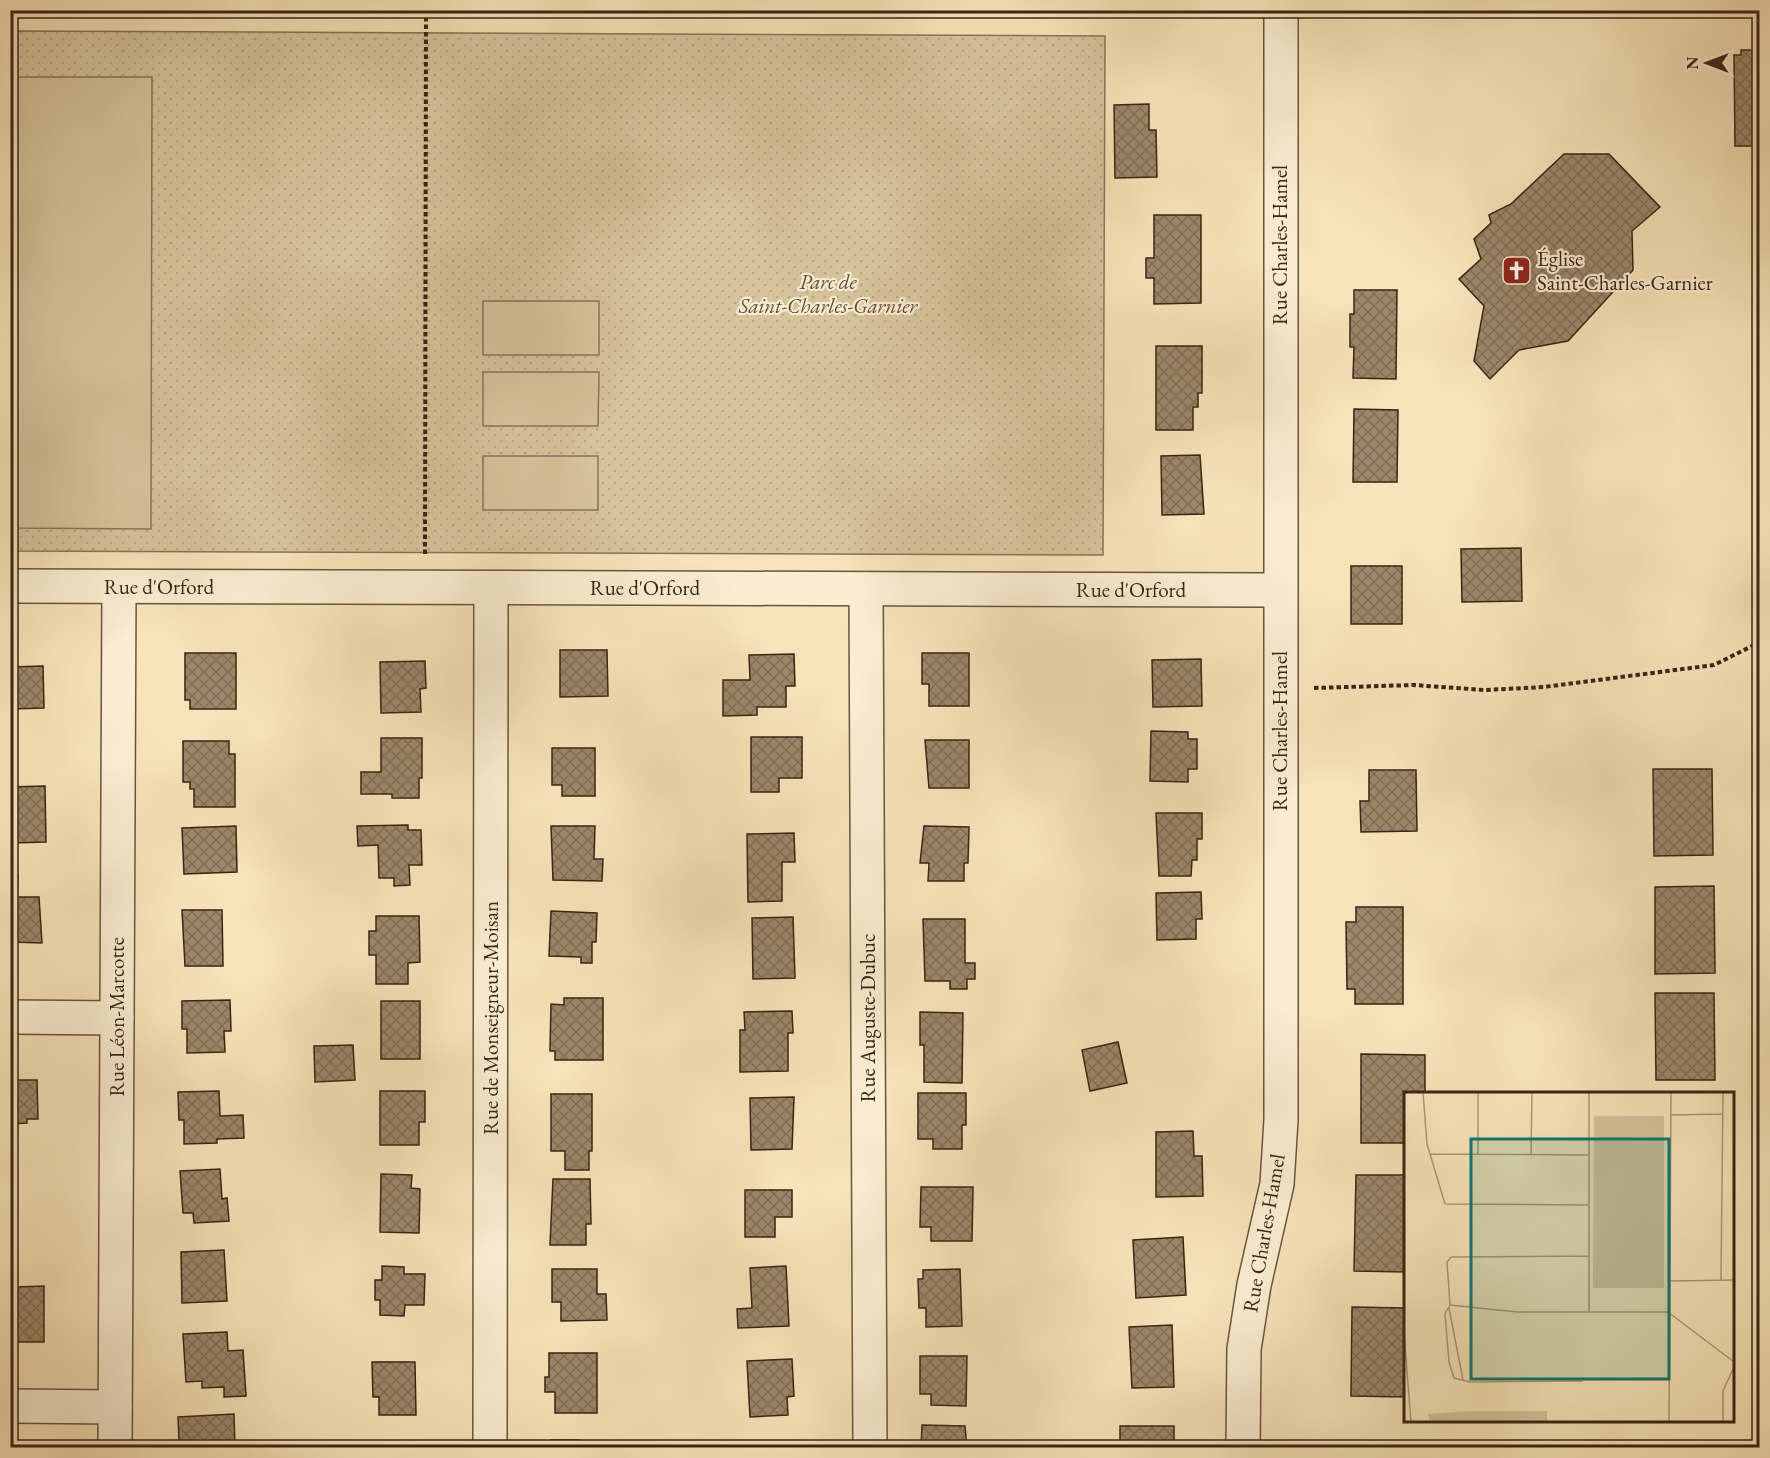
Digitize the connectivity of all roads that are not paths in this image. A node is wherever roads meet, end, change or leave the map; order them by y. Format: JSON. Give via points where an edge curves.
{"nodes":[{"id":1,"x":1281,"y":10,"type":"edge"},
{"id":2,"x":10,"y":586,"type":"edge"},
{"id":3,"x":119,"y":587,"type":"junction"},
{"id":4,"x":491,"y":588,"type":"junction"},
{"id":5,"x":866,"y":589,"type":"junction"},
{"id":6,"x":1279,"y":590,"type":"junction"},
{"id":7,"x":10,"y":1017,"type":"edge"},
{"id":8,"x":117,"y":1018,"type":"junction"},
{"id":9,"x":10,"y":1406,"type":"edge"},
{"id":10,"x":115,"y":1407,"type":"junction"},
{"id":11,"x":115,"y":1448,"type":"edge"},
{"id":12,"x":490,"y":1448,"type":"edge"},
{"id":13,"x":870,"y":1448,"type":"edge"},
{"id":14,"x":1243,"y":1448,"type":"edge"}],
"edges":[{"from":1,"to":6,"type":"street","name":"Rue Charles-Hamel"},
{"from":2,"to":3,"type":"street","name":"Rue d'Orford"},
{"from":3,"to":4,"type":"street","name":"Rue d'Orford"},
{"from":3,"to":8,"type":"street","name":"Rue Léon-Marcotte"},
{"from":4,"to":5,"type":"street","name":"Rue d'Orford"},
{"from":4,"to":12,"type":"street","name":"Rue de Monseigneur-Moisan"},
{"from":5,"to":6,"type":"street","name":"Rue d'Orford"},
{"from":5,"to":13,"type":"street","name":"Rue Auguste-Dubuc"},
{"from":6,"to":14,"type":"street","name":"Rue Charles-Hamel","via":[[1280,1150],[1244,1349]]},
{"from":7,"to":8,"type":"street"},
{"from":8,"to":10,"type":"street","name":"Rue Léon-Marcotte"},
{"from":9,"to":10,"type":"street"},
{"from":10,"to":11,"type":"street","name":"Rue Léon-Marcotte"}]}
